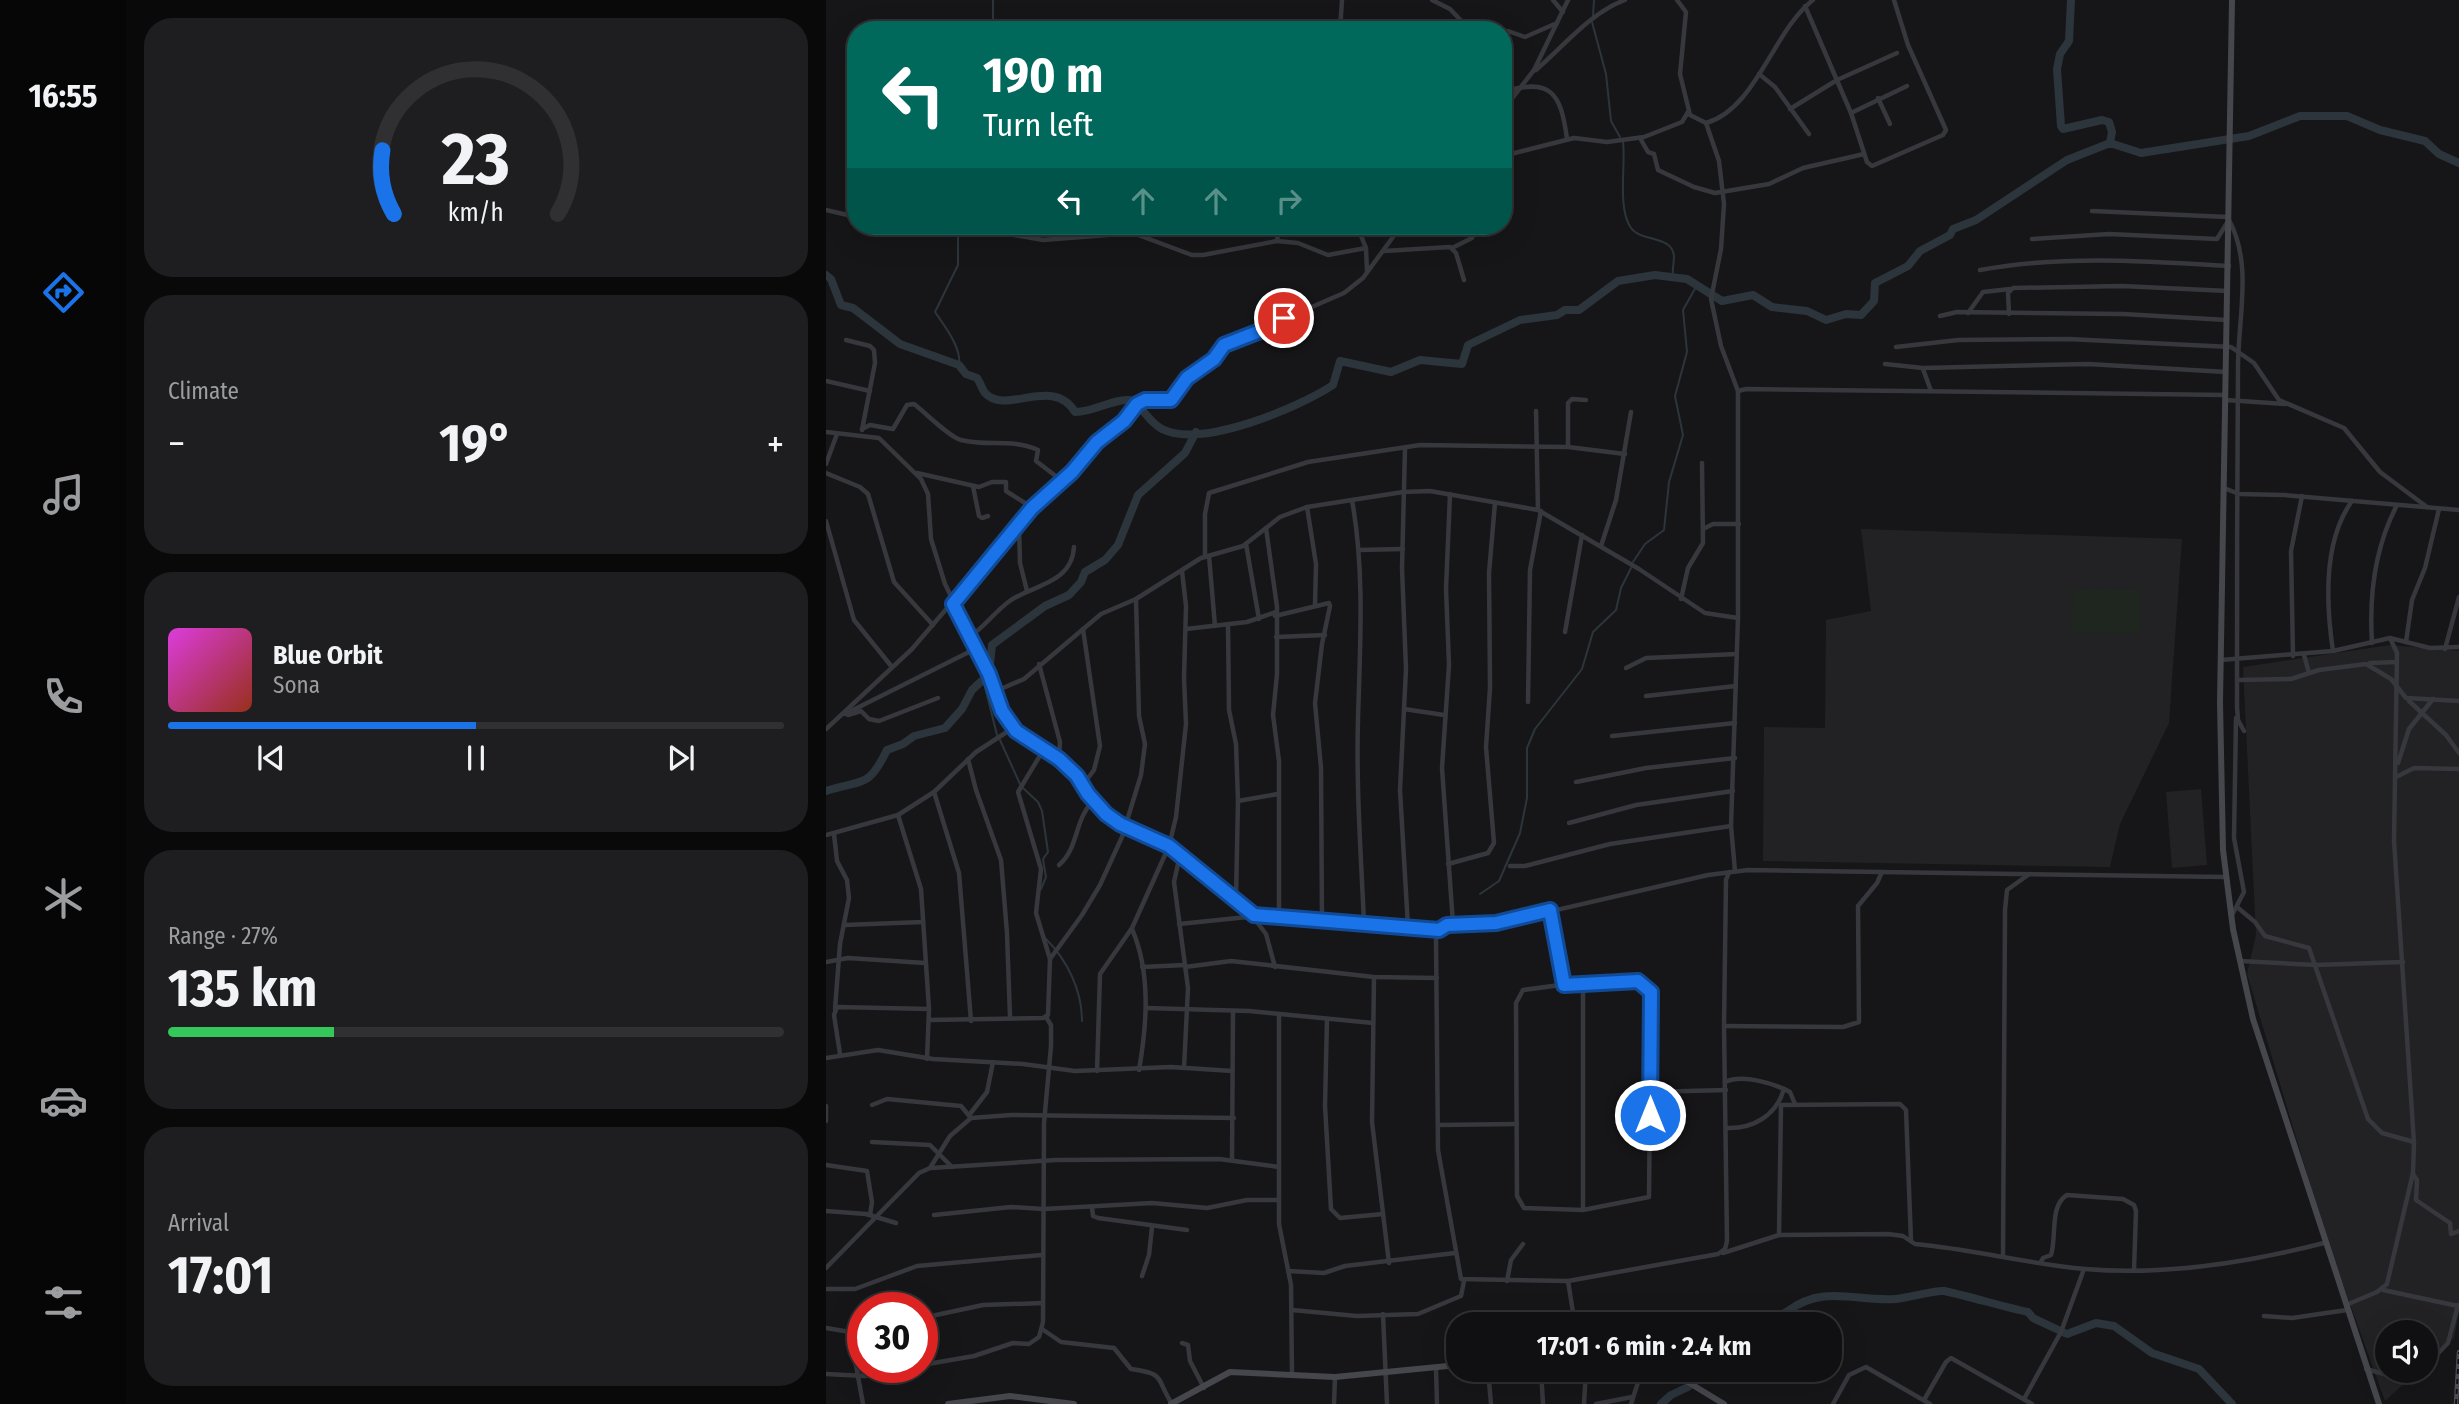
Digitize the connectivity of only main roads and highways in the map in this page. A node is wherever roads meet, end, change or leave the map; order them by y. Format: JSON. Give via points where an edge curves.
{"nodes":[{"id":1,"x":2232,"y":0,"type":"edge"},
{"id":2,"x":1446,"y":1367,"type":"edge"},
{"id":3,"x":1688,"y":1382,"type":"edge"},
{"id":4,"x":958,"y":1403,"type":"edge"},
{"id":5,"x":948,"y":1404,"type":"edge"},
{"id":6,"x":1074,"y":1404,"type":"edge"},
{"id":7,"x":1172,"y":1404,"type":"edge"},
{"id":8,"x":1724,"y":1404,"type":"edge"},
{"id":9,"x":2379,"y":1404,"type":"edge"}],
"edges":[{"from":1,"to":9,"type":"main road","via":[[2221,660],[2225,877],[2239,961],[2264,1056]]},
{"from":2,"to":7,"type":"main road","via":[[1335,1377],[1230,1372]]},
{"from":3,"to":8,"type":"main road"},
{"from":4,"to":5,"type":"main road"},
{"from":4,"to":6,"type":"main road","via":[[998,1396]]}]}
